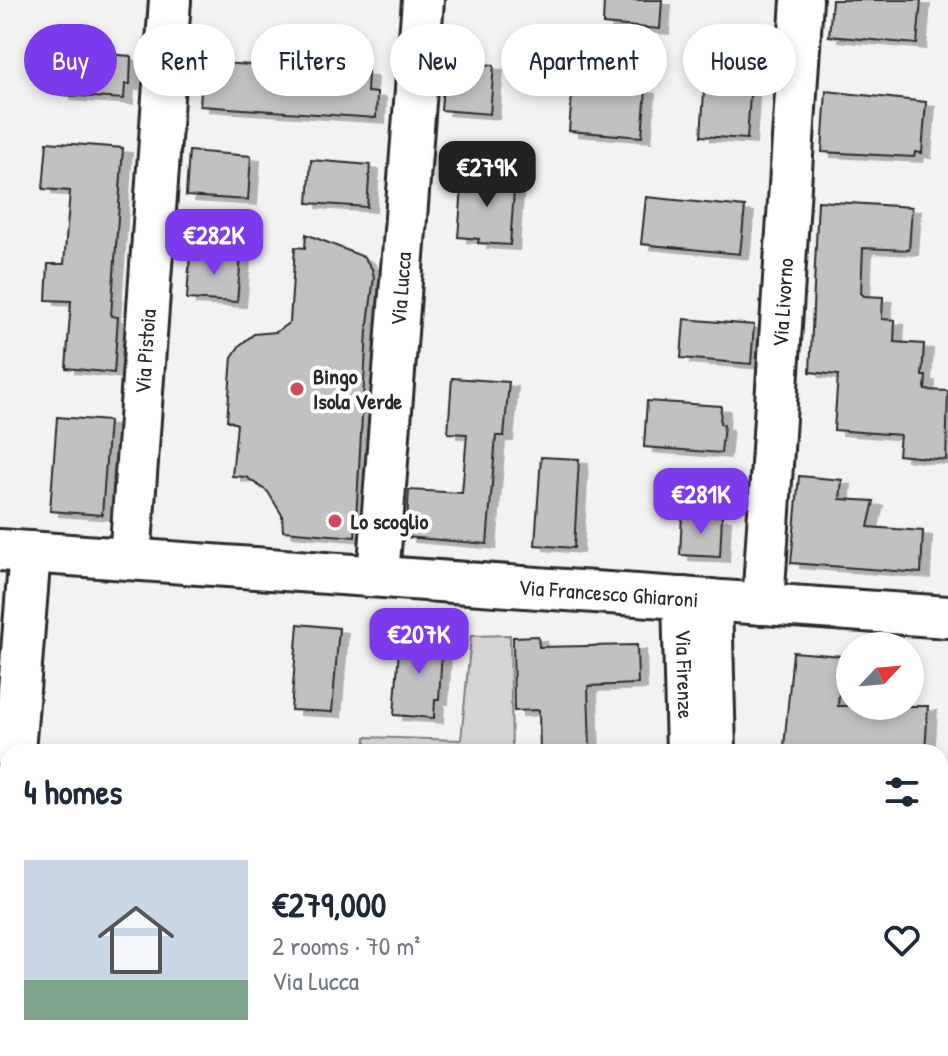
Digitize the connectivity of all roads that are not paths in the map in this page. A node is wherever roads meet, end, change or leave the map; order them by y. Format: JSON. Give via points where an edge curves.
{"nodes":[{"id":1,"x":170,"y":0,"type":"edge"},
{"id":2,"x":423,"y":0,"type":"edge"},
{"id":3,"x":802,"y":0,"type":"edge"},
{"id":4,"x":15,"y":551,"type":"edge"},
{"id":5,"x":130,"y":559,"type":"junction"},
{"id":6,"x":378,"y":576,"type":"junction"},
{"id":7,"x":697,"y":599,"type":"junction"},
{"id":8,"x":763,"y":604,"type":"junction"},
{"id":9,"x":948,"y":617,"type":"edge"},
{"id":10,"x":14,"y":744,"type":"edge"},
{"id":11,"x":688,"y":744,"type":"edge"},
{"id":12,"x":714,"y":744,"type":"edge"}],
"edges":[{"from":1,"to":5,"type":"street","name":"Via Pistoia"},
{"from":2,"to":6,"type":"street","name":"Via Lucca"},
{"from":3,"to":8,"type":"street","name":"Via Livorno"},
{"from":4,"to":5,"type":"street","name":"Via Francesco Ghiaroni"},
{"from":4,"to":10,"type":"street","name":"Via Francesco Ghiaroni"},
{"from":5,"to":6,"type":"street","name":"Via Francesco Ghiaroni"},
{"from":6,"to":7,"type":"street","name":"Via Francesco Ghiaroni"},
{"from":7,"to":8,"type":"street","name":"Via Francesco Ghiaroni"},
{"from":7,"to":11,"type":"street","name":"Via Firenze"},
{"from":7,"to":12,"type":"street","name":"Via Firenze"},
{"from":8,"to":9,"type":"street","name":"Via Francesco Ghiaroni"}]}
